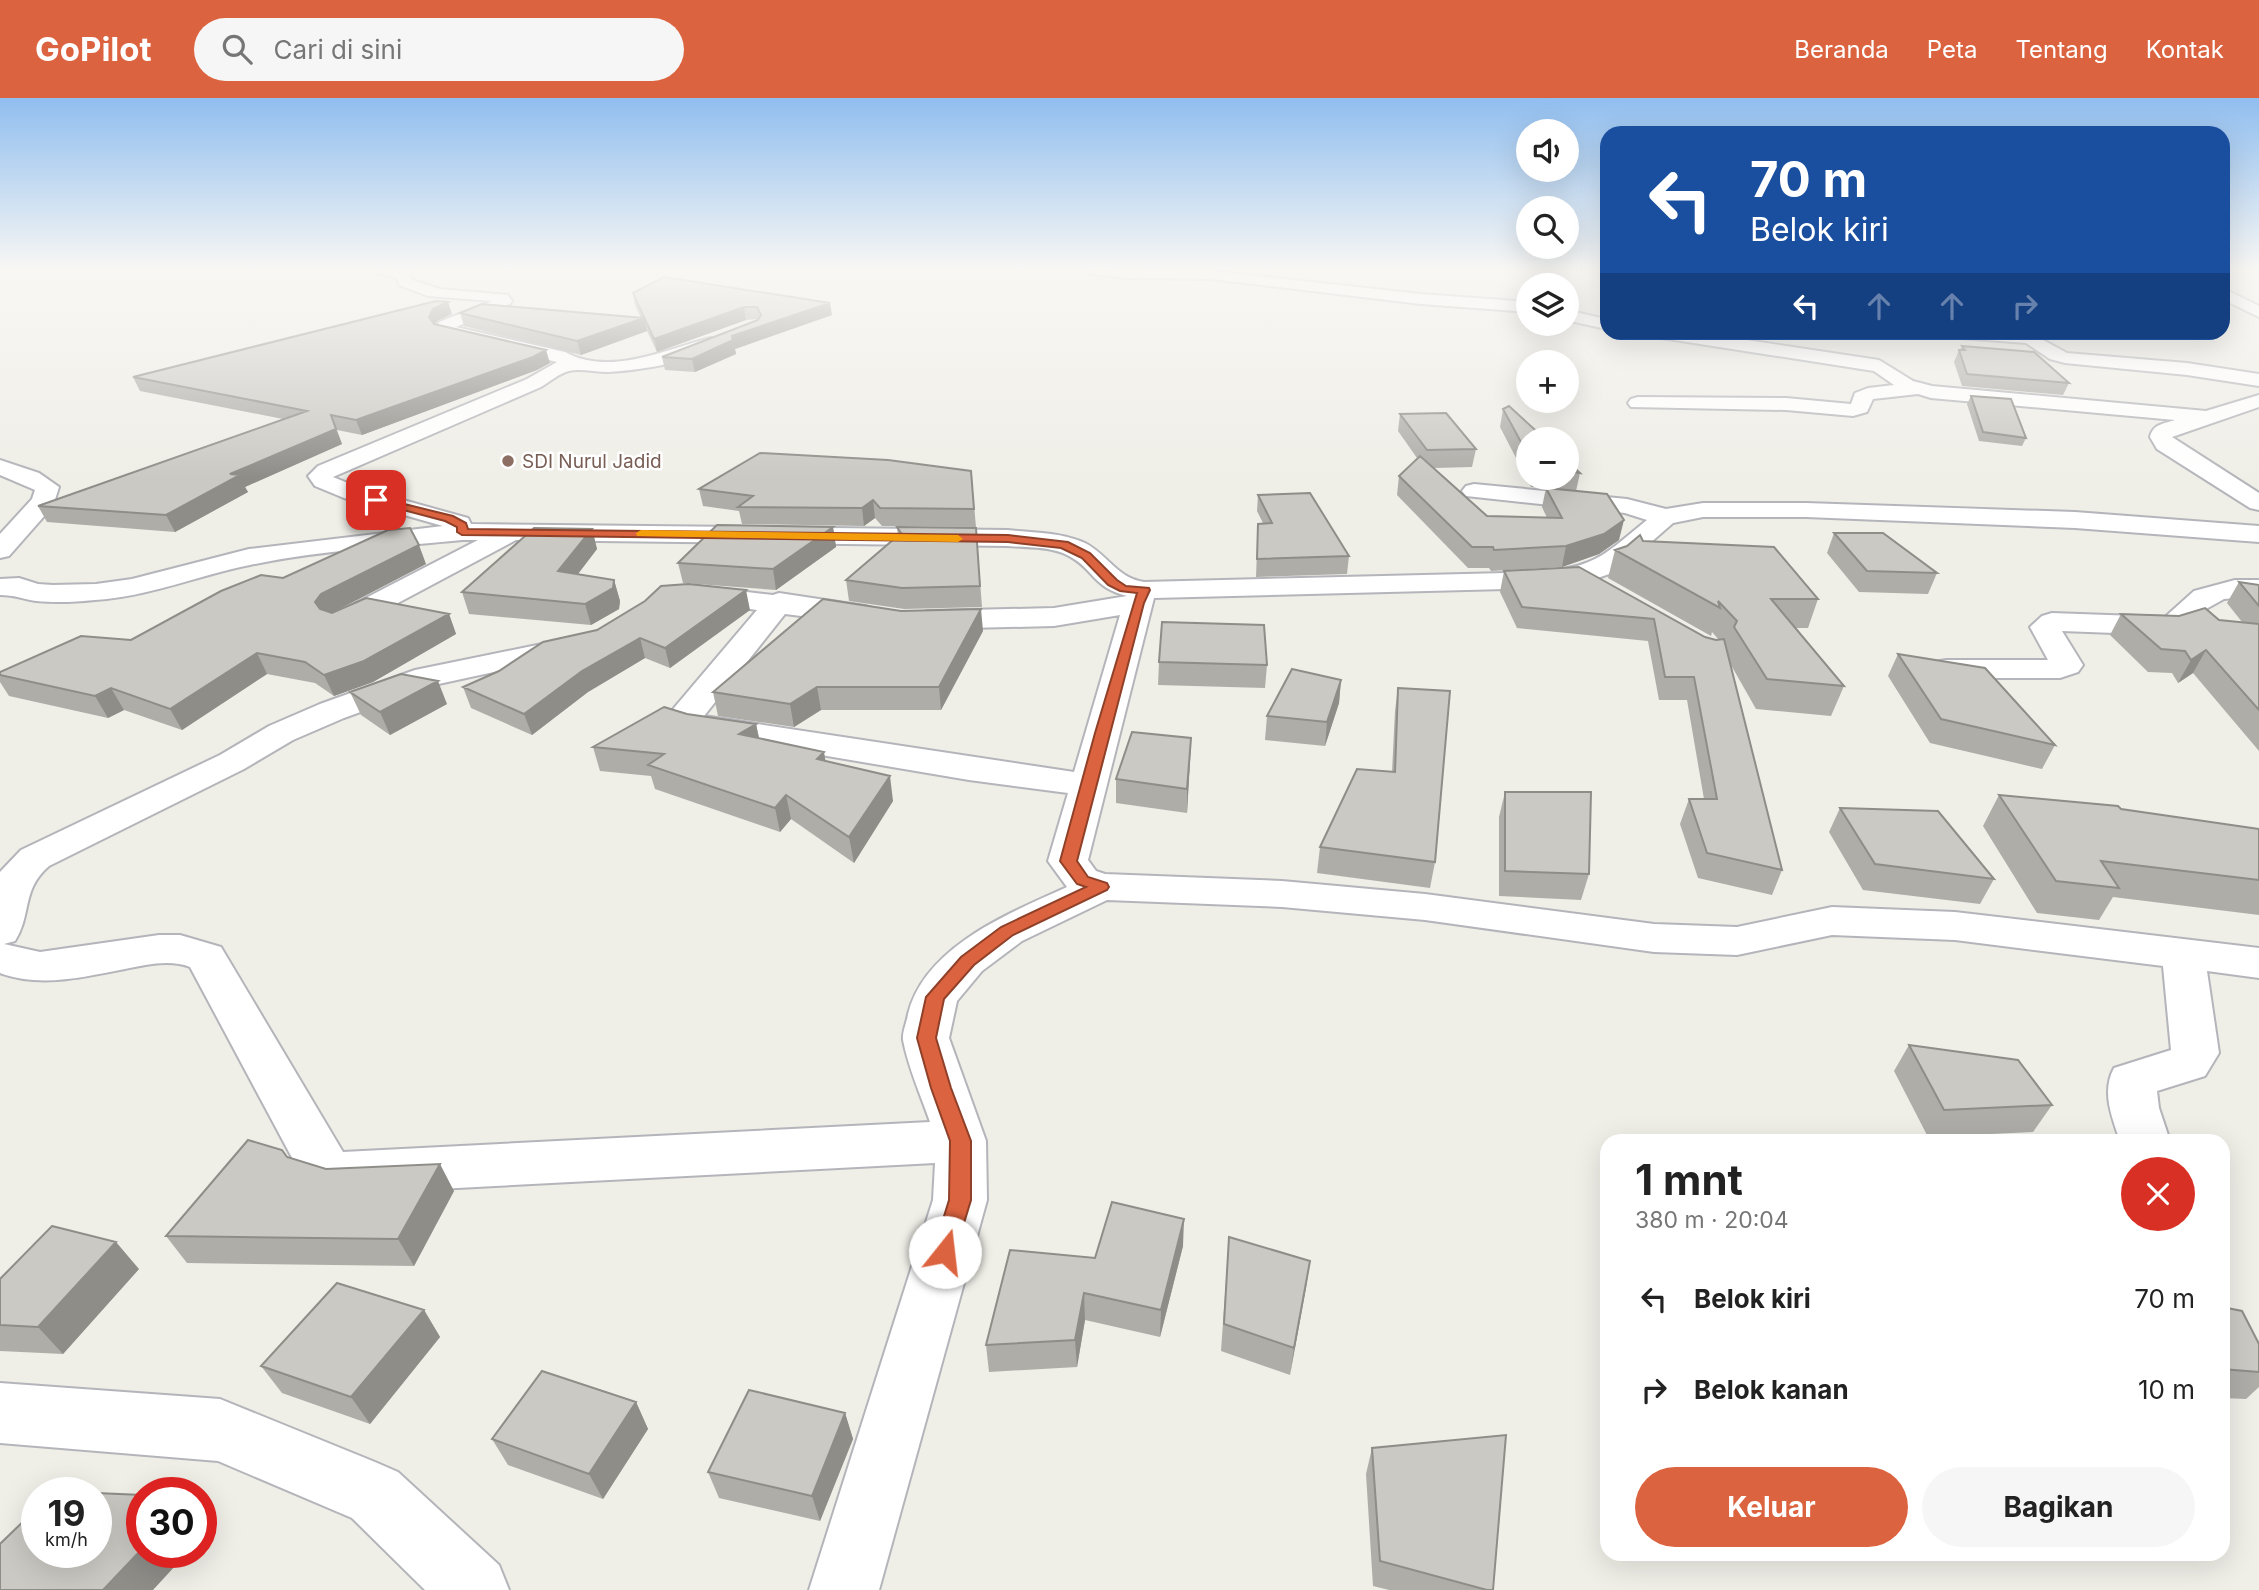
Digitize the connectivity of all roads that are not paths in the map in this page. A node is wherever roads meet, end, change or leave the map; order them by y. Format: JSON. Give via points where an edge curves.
{"nodes":[{"id":1,"x":487,"y":340,"type":"edge"},
{"id":2,"x":718,"y":340,"type":"edge"},
{"id":3,"x":1708,"y":340,"type":"edge"},
{"id":4,"x":2035,"y":340,"type":"edge"},
{"id":5,"x":567,"y":365,"type":"junction"},
{"id":6,"x":2259,"y":380,"type":"edge"},
{"id":7,"x":1916,"y":388,"type":"junction"},
{"id":8,"x":2259,"y":401,"type":"edge"},
{"id":9,"x":1638,"y":403,"type":"dead end"},
{"id":10,"x":2207,"y":417,"type":"junction"},
{"id":11,"x":0,"y":467,"type":"edge"},
{"id":12,"x":1475,"y":491,"type":"dead end"},
{"id":13,"x":2259,"y":503,"type":"edge"},
{"id":14,"x":1665,"y":517,"type":"junction"},
{"id":15,"x":462,"y":532,"type":"junction"},
{"id":16,"x":512,"y":532,"type":"junction"},
{"id":17,"x":2259,"y":534,"type":"edge"},
{"id":18,"x":0,"y":551,"type":"edge"},
{"id":19,"x":0,"y":558,"type":"edge"},
{"id":20,"x":10,"y":587,"type":"edge"},
{"id":21,"x":2259,"y":588,"type":"edge"},
{"id":22,"x":664,"y":594,"type":"edge"},
{"id":23,"x":1141,"y":597,"type":"junction"},
{"id":24,"x":779,"y":602,"type":"junction"},
{"id":25,"x":341,"y":622,"type":"edge"},
{"id":26,"x":598,"y":639,"type":"edge"},
{"id":27,"x":1946,"y":669,"type":"edge"},
{"id":28,"x":1087,"y":785,"type":"junction"},
{"id":29,"x":1101,"y":887,"type":"junction"},
{"id":30,"x":0,"y":931,"type":"edge"},
{"id":31,"x":2183,"y":953,"type":"junction"},
{"id":32,"x":0,"y":957,"type":"edge"},
{"id":33,"x":2259,"y":964,"type":"edge"},
{"id":34,"x":2143,"y":1134,"type":"edge"},
{"id":35,"x":961,"y":1141,"type":"junction"},
{"id":36,"x":0,"y":1413,"type":"edge"},
{"id":37,"x":474,"y":1590,"type":"edge"},
{"id":38,"x":844,"y":1590,"type":"edge"}],
"edges":[{"from":1,"to":5,"type":"street","via":[[559,356],[570,362]]},
{"from":2,"to":5,"type":"street","via":[[641,366]]},
{"from":3,"to":7,"type":"street","via":[[1880,366]]},
{"from":4,"to":6,"type":"street","via":[[2065,358],[2218,371]]},
{"from":5,"to":15,"type":"street","via":[[320,476],[352,494],[449,519],[463,525]]},
{"from":7,"to":9,"type":"street","via":[[1868,394],[1860,408],[1853,410],[1786,404]]},
{"from":7,"to":10,"type":"street"},
{"from":8,"to":10,"type":"street"},
{"from":10,"to":13,"type":"street","via":[[2162,431],[2161,437],[2165,444]]},
{"from":11,"to":18,"type":"street","via":[[47,487],[44,501]]},
{"from":12,"to":14,"type":"street","via":[[1627,506]]},
{"from":14,"to":17,"type":"street","via":[[1703,510],[1806,510],[2075,520]]},
{"from":14,"to":23,"type":"street","via":[[1592,583],[1544,580]]},
{"from":15,"to":16,"type":"street"},
{"from":15,"to":20,"type":"street","via":[[249,557],[96,592],[34,592]]},
{"from":16,"to":23,"type":"street","via":[[1008,538],[1077,549],[1112,583]]},
{"from":16,"to":25,"type":"street"},
{"from":19,"to":20,"type":"street"},
{"from":21,"to":27,"type":"street","via":[[2213,591],[2187,610],[2180,622],[2167,626],[2052,622],[2045,627],[2067,665],[2060,668]]},
{"from":22,"to":24,"type":"street"},
{"from":23,"to":24,"type":"street","via":[[1054,617],[898,620]]},
{"from":23,"to":28,"type":"street"},
{"from":24,"to":28,"type":"street","via":[[690,708],[691,724]]},
{"from":26,"to":30,"type":"street","via":[[426,677],[281,733],[232,762],[35,858],[19,870],[10,886]]},
{"from":28,"to":29,"type":"street","via":[[1069,861],[1082,880]]},
{"from":29,"to":31,"type":"street","via":[[1282,894],[1425,907],[1654,938],[1737,941],[1843,921],[1955,926]]},
{"from":29,"to":35,"type":"street","via":[[1007,931],[967,961],[935,997],[926,1038]]},
{"from":31,"to":33,"type":"street"},
{"from":31,"to":34,"type":"street","via":[[2194,1053],[2188,1063],[2131,1081]]},
{"from":32,"to":35,"type":"street","via":[[12,964],[39,967],[158,950],[181,949],[206,957],[323,1167],[343,1173]]},
{"from":35,"to":38,"type":"street","via":[[960,1200]]},
{"from":36,"to":37,"type":"street","via":[[220,1430],[375,1495]]}]}
